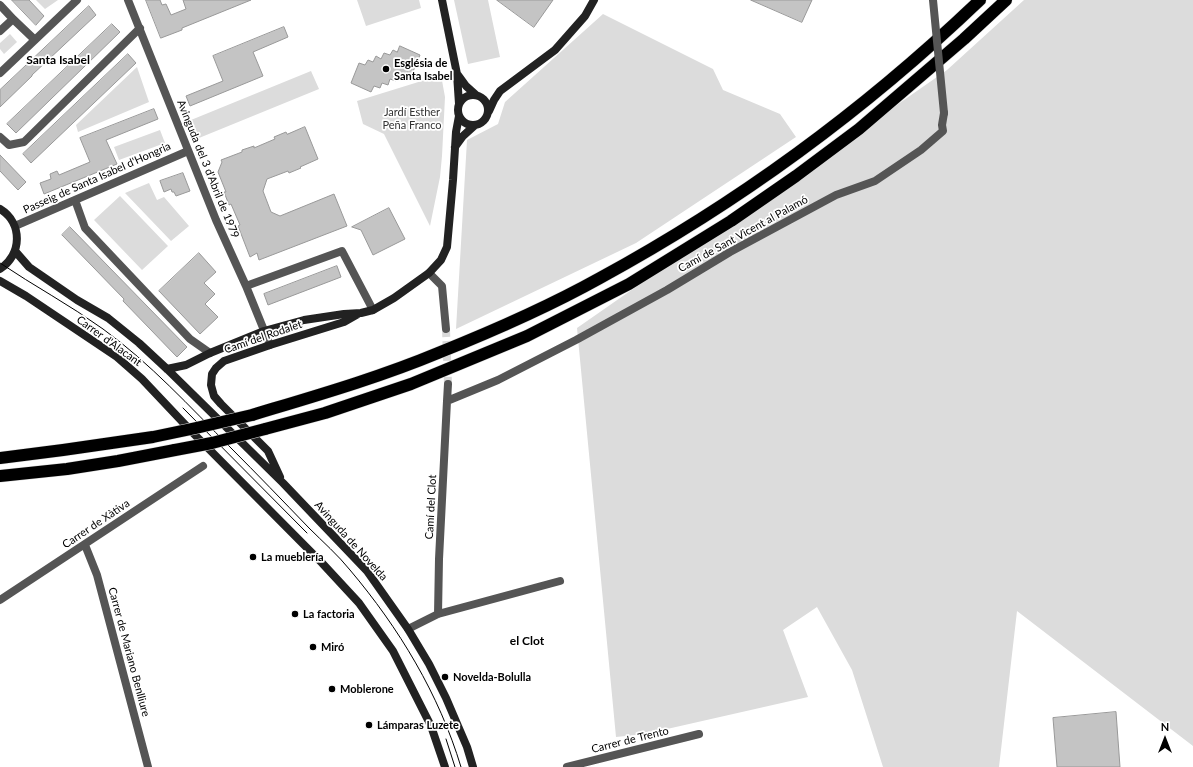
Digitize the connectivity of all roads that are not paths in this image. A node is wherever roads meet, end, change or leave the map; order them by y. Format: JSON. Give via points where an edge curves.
{"nodes":[{"id":1,"x":77,"y":0,"type":"edge"},
{"id":2,"x":128,"y":0,"type":"edge"},
{"id":3,"x":442,"y":0,"type":"edge"},
{"id":4,"x":594,"y":0,"type":"edge"},
{"id":5,"x":933,"y":0,"type":"edge"},
{"id":6,"x":980,"y":0,"type":"edge"},
{"id":7,"x":1006,"y":0,"type":"edge"},
{"id":8,"x":0,"y":5,"type":"edge"},
{"id":9,"x":13,"y":19,"type":"junction"},
{"id":10,"x":140,"y":28,"type":"junction"},
{"id":11,"x":0,"y":31,"type":"edge"},
{"id":12,"x":35,"y":40,"type":"junction"},
{"id":13,"x":0,"y":73,"type":"edge"},
{"id":14,"x":458,"y":74,"type":"junction"},
{"id":15,"x":500,"y":91,"type":"junction"},
{"id":16,"x":478,"y":96,"type":"junction"},
{"id":17,"x":460,"y":104,"type":"junction"},
{"id":18,"x":489,"y":111,"type":"junction"},
{"id":19,"x":459,"y":116,"type":"junction"},
{"id":20,"x":474,"y":126,"type":"junction"},
{"id":21,"x":0,"y":137,"type":"edge"},
{"id":22,"x":455,"y":147,"type":"junction"},
{"id":23,"x":188,"y":151,"type":"junction"},
{"id":24,"x":75,"y":200,"type":"junction"},
{"id":25,"x":0,"y":209,"type":"edge"},
{"id":26,"x":15,"y":226,"type":"junction"},
{"id":27,"x":15,"y":251,"type":"junction"},
{"id":28,"x":0,"y":269,"type":"edge"},
{"id":29,"x":429,"y":273,"type":"junction"},
{"id":30,"x":0,"y":281,"type":"edge"},
{"id":31,"x":246,"y":286,"type":"junction"},
{"id":32,"x":373,"y":310,"type":"junction"},
{"id":33,"x":361,"y":313,"type":"junction"},
{"id":34,"x":446,"y":329,"type":"tunnel mouth"},
{"id":35,"x":264,"y":331,"type":"junction"},
{"id":36,"x":270,"y":345,"type":"junction"},
{"id":37,"x":210,"y":353,"type":"junction"},
{"id":38,"x":168,"y":369,"type":"junction"},
{"id":39,"x":180,"y":381,"type":"joint"},
{"id":40,"x":448,"y":384,"type":"tunnel mouth"},
{"id":41,"x":447,"y":401,"type":"junction"},
{"id":42,"x":0,"y":458,"type":"edge"},
{"id":43,"x":203,"y":466,"type":"dead end"},
{"id":44,"x":0,"y":476,"type":"edge"},
{"id":45,"x":283,"y":484,"type":"junction"},
{"id":46,"x":85,"y":545,"type":"junction"},
{"id":47,"x":560,"y":581,"type":"dead end"},
{"id":48,"x":0,"y":600,"type":"edge"},
{"id":49,"x":438,"y":614,"type":"junction"},
{"id":50,"x":408,"y":629,"type":"junction"},
{"id":51,"x":699,"y":734,"type":"dead end"},
{"id":52,"x":148,"y":767,"type":"edge"},
{"id":53,"x":445,"y":767,"type":"edge"},
{"id":54,"x":473,"y":767,"type":"edge"},
{"id":55,"x":567,"y":767,"type":"edge"}],
"edges":[{"from":1,"to":12,"type":"street"},
{"from":2,"to":10,"type":"street","name":"Avinguda del 3 d'Abril de 1979"},
{"from":3,"to":14,"type":"main road"},
{"from":4,"to":15,"type":"main road","via":[[585,16],[555,50]]},
{"from":5,"to":41,"type":"street","name":"Camí de Sant Vicent al Palamó","bridge":true,"via":[[944,113],[943,131],[921,150],[875,181],[836,195],[576,340],[498,380]]},
{"from":6,"to":42,"type":"highway","bridge":true,"via":[[865,101],[783,164],[693,224],[599,279],[538,310],[395,370],[252,415],[153,437]]},
{"from":7,"to":44,"type":"highway","bridge":true,"via":[[853,134],[796,176],[731,221],[629,284],[527,336],[411,384],[326,413],[212,443],[74,468]]},
{"from":8,"to":9,"type":"street"},
{"from":9,"to":11,"type":"street"},
{"from":9,"to":12,"type":"street"},
{"from":10,"to":21,"type":"street","via":[[24,142],[9,145]]},
{"from":10,"to":23,"type":"street","name":"Avinguda del 3 d'Abril de 1979"},
{"from":12,"to":13,"type":"street"},
{"from":14,"to":16,"type":"main road","via":[[466,86]]},
{"from":14,"to":17,"type":"main road"},
{"from":15,"to":16,"type":"main road"},
{"from":15,"to":18,"type":"main road"},
{"from":16,"to":17,"type":"main road","via":[[469,96]]},
{"from":16,"to":18,"type":"main road","via":[[487,102]]},
{"from":17,"to":19,"type":"main road"},
{"from":18,"to":20,"type":"main road","via":[[484,121]]},
{"from":19,"to":20,"type":"main road","via":[[463,122]]},
{"from":19,"to":22,"type":"main road","name":"Camí del Rodalet"},
{"from":20,"to":22,"type":"main road"},
{"from":22,"to":29,"type":"main road","name":"Camí del Rodalet","via":[[447,247],[441,260]]},
{"from":23,"to":24,"type":"street","name":"Passeig de Santa Isabel d'Hongria"},
{"from":23,"to":31,"type":"street","name":"Avinguda del 3 d'Abril de 1979"},
{"from":24,"to":26,"type":"street","name":"Passeig de Santa Isabel d'Hongria"},
{"from":24,"to":37,"type":"street","via":[[86,228],[190,339]]},
{"from":25,"to":26,"type":"main road","via":[[10,217]]},
{"from":26,"to":27,"type":"main road"},
{"from":27,"to":28,"type":"main road"},
{"from":27,"to":38,"type":"main road","name":"Carrer d'Alacant","via":[[29,267],[108,318]]},
{"from":29,"to":32,"type":"main road","name":"Camí del Rodalet"},
{"from":29,"to":34,"type":"street","via":[[442,286]]},
{"from":30,"to":53,"type":"main road","name":"Carrer d'Alacant","via":[[117,357],[142,379],[322,563],[358,603],[393,651],[431,726]]},
{"from":31,"to":32,"type":"street","via":[[342,251]]},
{"from":31,"to":35,"type":"street","name":"Avinguda del 3 d'Abril de 1979"},
{"from":32,"to":33,"type":"main road","name":"Camí del Rodalet"},
{"from":33,"to":35,"type":"main road","name":"Camí del Rodalet","via":[[304,320]]},
{"from":33,"to":36,"type":"main road","name":"Camí del Rodalet","via":[[344,322]]},
{"from":35,"to":36,"type":"street","name":"Avinguda del 3 d'Abril de 1979"},
{"from":35,"to":37,"type":"main road","name":"Camí del Rodalet"},
{"from":36,"to":45,"type":"main road","name":"Camí del Rodalet","via":[[224,361],[212,374],[211,385],[214,396],[268,451]]},
{"from":37,"to":38,"type":"main road","name":"Camí del Rodalet","via":[[186,365]]},
{"from":38,"to":39,"type":"main road","name":"Carrer d'Alacant"},
{"from":39,"to":45,"type":"main road","name":"Avinguda de Novelda"},
{"from":40,"to":41,"type":"street"},
{"from":41,"to":49,"type":"street","name":"Camí del Clot"},
{"from":43,"to":46,"type":"street","name":"Carrer de Xàtiva"},
{"from":45,"to":50,"type":"main road","name":"Avinguda de Novelda","via":[[367,571]]},
{"from":46,"to":48,"type":"street","name":"Carrer de Xàtiva"},
{"from":46,"to":52,"type":"street","name":"Carrer de Mariano Benlliure","via":[[97,575]]},
{"from":47,"to":49,"type":"street"},
{"from":49,"to":50,"type":"street"},
{"from":50,"to":54,"type":"main road","name":"Avinguda de Novelda","via":[[446,698]]},
{"from":51,"to":55,"type":"street","name":"Carrer de Trento"}]}
